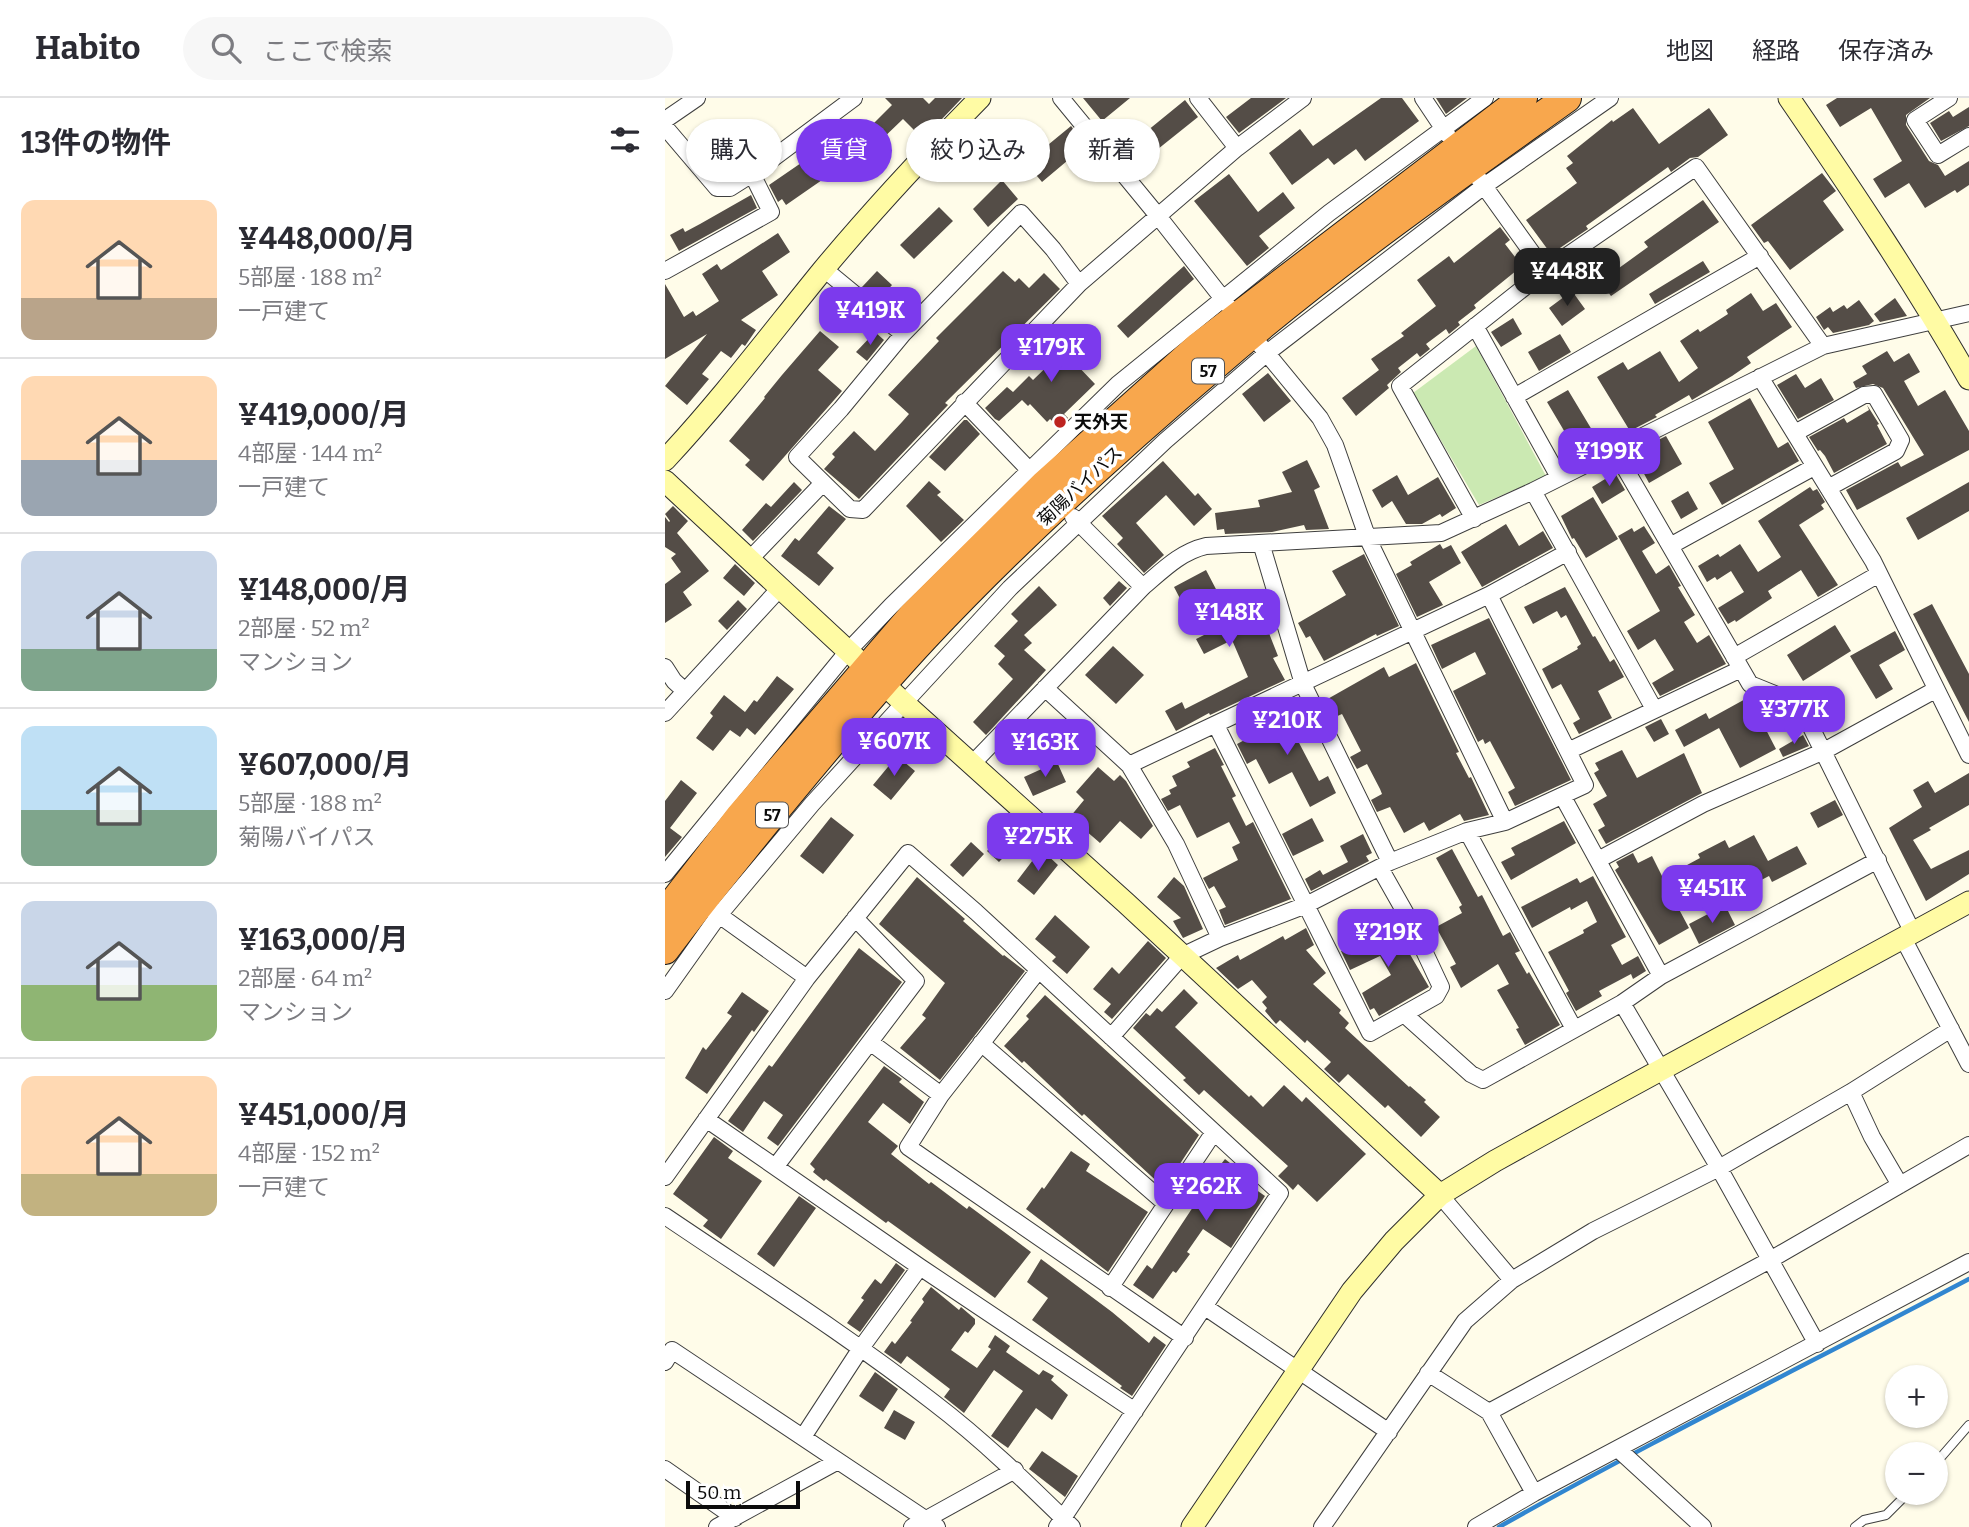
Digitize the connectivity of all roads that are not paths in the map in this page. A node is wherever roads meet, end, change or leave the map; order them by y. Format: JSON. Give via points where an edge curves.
{"nodes":[{"id":1,"x":697,"y":98,"type":"edge"},
{"id":2,"x":854,"y":98,"type":"edge"},
{"id":3,"x":980,"y":98,"type":"edge"},
{"id":4,"x":1061,"y":98,"type":"edge"},
{"id":5,"x":1198,"y":98,"type":"edge"},
{"id":6,"x":1304,"y":98,"type":"edge"},
{"id":7,"x":1423,"y":98,"type":"edge"},
{"id":8,"x":1485,"y":98,"type":"edge"},
{"id":9,"x":1523,"y":98,"type":"edge"},
{"id":10,"x":1567,"y":98,"type":"edge"},
{"id":11,"x":1610,"y":98,"type":"edge"},
{"id":12,"x":1790,"y":98,"type":"edge"},
{"id":13,"x":1949,"y":98,"type":"edge"},
{"id":14,"x":665,"y":120,"type":"edge"},
{"id":15,"x":665,"y":127,"type":"edge"},
{"id":16,"x":1969,"y":136,"type":"edge"},
{"id":17,"x":1237,"y":148,"type":"junction"},
{"id":18,"x":686,"y":152,"type":"edge"},
{"id":19,"x":782,"y":152,"type":"edge"},
{"id":20,"x":1464,"y":158,"type":"junction"},
{"id":21,"x":712,"y":182,"type":"edge"},
{"id":22,"x":739,"y":182,"type":"edge"},
{"id":23,"x":756,"y":182,"type":"edge"},
{"id":24,"x":1158,"y":216,"type":"junction"},
{"id":25,"x":1760,"y":256,"type":"junction"},
{"id":26,"x":824,"y":269,"type":"junction"},
{"id":27,"x":665,"y":271,"type":"edge"},
{"id":28,"x":1545,"y":271,"type":"junction"},
{"id":29,"x":1079,"y":284,"type":"junction"},
{"id":30,"x":1969,"y":313,"type":"edge"},
{"id":31,"x":1936,"y":321,"type":"junction"},
{"id":32,"x":1245,"y":326,"type":"junction"},
{"id":33,"x":1475,"y":326,"type":"junction"},
{"id":34,"x":903,"y":334,"type":"junction"},
{"id":35,"x":1822,"y":346,"type":"junction"},
{"id":36,"x":1760,"y":377,"type":"junction"},
{"id":37,"x":1969,"y":379,"type":"edge"},
{"id":38,"x":1514,"y":397,"type":"junction"},
{"id":39,"x":964,"y":402,"type":"junction"},
{"id":40,"x":1795,"y":433,"type":"junction"},
{"id":41,"x":1615,"y":451,"type":"junction"},
{"id":42,"x":665,"y":460,"type":"edge"},
{"id":43,"x":1814,"y":467,"type":"junction"},
{"id":44,"x":1559,"y":477,"type":"junction"},
{"id":45,"x":665,"y":481,"type":"edge"},
{"id":46,"x":822,"y":484,"type":"junction"},
{"id":47,"x":1828,"y":488,"type":"junction"},
{"id":48,"x":1534,"y":491,"type":"junction"},
{"id":49,"x":1053,"y":495,"type":"junction"},
{"id":50,"x":1474,"y":519,"type":"junction"},
{"id":51,"x":1368,"y":539,"type":"junction"},
{"id":52,"x":1261,"y":543,"type":"junction"},
{"id":53,"x":1670,"y":546,"type":"junction"},
{"id":54,"x":1568,"y":552,"type":"junction"},
{"id":55,"x":750,"y":559,"type":"junction"},
{"id":56,"x":1879,"y":574,"type":"junction"},
{"id":57,"x":781,"y":587,"type":"junction"},
{"id":58,"x":1143,"y":587,"type":"junction"},
{"id":59,"x":1489,"y":594,"type":"junction"},
{"id":60,"x":1412,"y":630,"type":"junction"},
{"id":61,"x":1737,"y":663,"type":"junction"},
{"id":62,"x":665,"y":667,"type":"edge"},
{"id":63,"x":866,"y":667,"type":"junction"},
{"id":64,"x":1303,"y":684,"type":"junction"},
{"id":65,"x":1045,"y":688,"type":"junction"},
{"id":66,"x":1935,"y":690,"type":"junction"},
{"id":67,"x":685,"y":691,"type":"junction"},
{"id":68,"x":904,"y":703,"type":"junction"},
{"id":69,"x":1654,"y":709,"type":"junction"},
{"id":70,"x":665,"y":713,"type":"edge"},
{"id":71,"x":1216,"y":725,"type":"junction"},
{"id":72,"x":1568,"y":751,"type":"junction"},
{"id":73,"x":1824,"y":751,"type":"junction"},
{"id":74,"x":1969,"y":755,"type":"edge"},
{"id":75,"x":972,"y":764,"type":"junction"},
{"id":76,"x":1129,"y":765,"type":"junction"},
{"id":77,"x":1563,"y":797,"type":"junction"},
{"id":78,"x":1505,"y":822,"type":"junction"},
{"id":79,"x":1467,"y":831,"type":"junction"},
{"id":80,"x":1598,"y":860,"type":"junction"},
{"id":81,"x":1878,"y":860,"type":"junction"},
{"id":82,"x":1385,"y":865,"type":"junction"},
{"id":83,"x":686,"y":891,"type":"edge"},
{"id":84,"x":1969,"y":902,"type":"edge"},
{"id":85,"x":1306,"y":905,"type":"junction"},
{"id":86,"x":665,"y":913,"type":"edge"},
{"id":87,"x":855,"y":918,"type":"junction"},
{"id":88,"x":1908,"y":935,"type":"junction"},
{"id":89,"x":1220,"y":938,"type":"junction"},
{"id":90,"x":665,"y":950,"type":"edge"},
{"id":91,"x":1182,"y":956,"type":"junction"},
{"id":92,"x":1038,"y":971,"type":"junction"},
{"id":93,"x":1661,"y":976,"type":"junction"},
{"id":94,"x":807,"y":978,"type":"junction"},
{"id":95,"x":665,"y":991,"type":"edge"},
{"id":96,"x":1622,"y":1003,"type":"junction"},
{"id":97,"x":1404,"y":1014,"type":"junction"},
{"id":98,"x":1574,"y":1029,"type":"junction"},
{"id":99,"x":1951,"y":1029,"type":"junction"},
{"id":100,"x":1111,"y":1037,"type":"junction"},
{"id":101,"x":870,"y":1042,"type":"junction"},
{"id":102,"x":981,"y":1043,"type":"junction"},
{"id":103,"x":1969,"y":1064,"type":"edge"},
{"id":104,"x":1661,"y":1070,"type":"junction"},
{"id":105,"x":1851,"y":1092,"type":"junction"},
{"id":106,"x":941,"y":1095,"type":"junction"},
{"id":107,"x":706,"y":1119,"type":"junction"},
{"id":108,"x":1214,"y":1132,"type":"junction"},
{"id":109,"x":1969,"y":1145,"type":"edge"},
{"id":110,"x":776,"y":1166,"type":"junction"},
{"id":111,"x":1719,"y":1168,"type":"junction"},
{"id":112,"x":665,"y":1177,"type":"edge"},
{"id":113,"x":1900,"y":1185,"type":"junction"},
{"id":114,"x":1440,"y":1195,"type":"junction"},
{"id":115,"x":1166,"y":1204,"type":"junction"},
{"id":116,"x":665,"y":1216,"type":"edge"},
{"id":117,"x":1770,"y":1261,"type":"junction"},
{"id":118,"x":1969,"y":1262,"type":"edge"},
{"id":119,"x":920,"y":1267,"type":"junction"},
{"id":120,"x":1512,"y":1280,"type":"junction"},
{"id":121,"x":1110,"y":1288,"type":"junction"},
{"id":122,"x":1205,"y":1307,"type":"junction"},
{"id":123,"x":1185,"y":1338,"type":"junction"},
{"id":124,"x":1817,"y":1344,"type":"junction"},
{"id":125,"x":861,"y":1348,"type":"junction"},
{"id":126,"x":665,"y":1362,"type":"edge"},
{"id":127,"x":1299,"y":1370,"type":"junction"},
{"id":128,"x":1428,"y":1373,"type":"junction"},
{"id":129,"x":1135,"y":1411,"type":"junction"},
{"id":130,"x":1489,"y":1412,"type":"junction"},
{"id":131,"x":1969,"y":1425,"type":"edge"},
{"id":132,"x":1389,"y":1432,"type":"junction"},
{"id":133,"x":803,"y":1437,"type":"junction"},
{"id":134,"x":1618,"y":1449,"type":"junction"},
{"id":135,"x":1948,"y":1449,"type":"edge"},
{"id":136,"x":838,"y":1461,"type":"junction"},
{"id":137,"x":665,"y":1469,"type":"edge"},
{"id":138,"x":1015,"y":1470,"type":"junction"},
{"id":139,"x":1534,"y":1493,"type":"junction"},
{"id":140,"x":1896,"y":1505,"type":"edge"},
{"id":141,"x":735,"y":1518,"type":"junction"},
{"id":142,"x":1064,"y":1524,"type":"edge"},
{"id":143,"x":925,"y":1525,"type":"edge"},
{"id":144,"x":717,"y":1527,"type":"edge"},
{"id":145,"x":1192,"y":1527,"type":"edge"},
{"id":146,"x":1322,"y":1527,"type":"edge"},
{"id":147,"x":1476,"y":1527,"type":"edge"},
{"id":148,"x":1703,"y":1527,"type":"edge"},
{"id":149,"x":1855,"y":1527,"type":"edge"}],
"edges":[{"from":1,"to":14,"type":"street"},
{"from":2,"to":19,"type":"street"},
{"from":3,"to":26,"type":"street","via":[[909,170]]},
{"from":4,"to":24,"type":"street"},
{"from":5,"to":17,"type":"street"},
{"from":6,"to":17,"type":"street"},
{"from":7,"to":20,"type":"street"},
{"from":8,"to":20,"type":"street"},
{"from":9,"to":20,"type":"highway","name":"菊陽バイパス","number":"57"},
{"from":10,"to":20,"type":"highway","name":"菊陽バイパス","number":"57"},
{"from":11,"to":20,"type":"street"},
{"from":12,"to":31,"type":"street"},
{"from":13,"to":16,"type":"street","via":[[1915,120],[1938,155]]},
{"from":15,"to":18,"type":"street"},
{"from":17,"to":24,"type":"street"},
{"from":20,"to":28,"type":"street"},
{"from":20,"to":32,"type":"street"},
{"from":20,"to":32,"type":"highway","name":"菊陽バイパス","number":"57","via":[[1340,265]]},
{"from":21,"to":22,"type":"street","via":[[717,188],[730,188]]},
{"from":23,"to":27,"type":"street","via":[[771,212]]},
{"from":24,"to":29,"type":"street"},
{"from":24,"to":32,"type":"street"},
{"from":25,"to":28,"type":"street","via":[[1696,167]]},
{"from":25,"to":35,"type":"street"},
{"from":25,"to":38,"type":"street"},
{"from":26,"to":34,"type":"street"},
{"from":26,"to":42,"type":"street"},
{"from":28,"to":33,"type":"street"},
{"from":29,"to":34,"type":"street","via":[[1021,213]]},
{"from":29,"to":39,"type":"street"},
{"from":30,"to":31,"type":"street"},
{"from":31,"to":35,"type":"street"},
{"from":31,"to":37,"type":"street"},
{"from":32,"to":49,"type":"highway","name":"菊陽バイパス","number":"57","via":[[1214,365]]},
{"from":32,"to":49,"type":"street","via":[[1118,384]]},
{"from":32,"to":51,"type":"street","via":[[1320,418]]},
{"from":33,"to":38,"type":"street"},
{"from":33,"to":50,"type":"street","via":[[1400,386]]},
{"from":34,"to":46,"type":"street","via":[[797,457]]},
{"from":35,"to":36,"type":"street"},
{"from":36,"to":40,"type":"street"},
{"from":36,"to":41,"type":"street"},
{"from":38,"to":44,"type":"street"},
{"from":39,"to":46,"type":"street","via":[[863,510],[850,509]]},
{"from":39,"to":49,"type":"street"},
{"from":40,"to":43,"type":"street"},
{"from":40,"to":47,"type":"street","via":[[1864,395],[1874,394],[1901,440],[1896,451]]},
{"from":41,"to":44,"type":"street"},
{"from":41,"to":53,"type":"street"},
{"from":43,"to":47,"type":"street"},
{"from":43,"to":53,"type":"street"},
{"from":44,"to":48,"type":"street"},
{"from":45,"to":55,"type":"street"},
{"from":46,"to":55,"type":"street"},
{"from":47,"to":56,"type":"street"},
{"from":48,"to":50,"type":"street"},
{"from":48,"to":54,"type":"street"},
{"from":49,"to":58,"type":"street"},
{"from":49,"to":63,"type":"highway","name":"菊陽バイパス","number":"57","via":[[927,635]]},
{"from":49,"to":63,"type":"street","via":[[891,606]]},
{"from":49,"to":68,"type":"street","via":[[1010,588]]},
{"from":50,"to":51,"type":"street","via":[[1441,533]]},
{"from":51,"to":52,"type":"street"},
{"from":51,"to":60,"type":"street"},
{"from":52,"to":58,"type":"street","via":[[1193,549]]},
{"from":52,"to":64,"type":"street"},
{"from":53,"to":61,"type":"street"},
{"from":54,"to":59,"type":"street"},
{"from":54,"to":69,"type":"street"},
{"from":55,"to":57,"type":"street"},
{"from":56,"to":61,"type":"street"},
{"from":56,"to":66,"type":"street"},
{"from":57,"to":63,"type":"street"},
{"from":57,"to":67,"type":"street"},
{"from":58,"to":65,"type":"street"},
{"from":59,"to":60,"type":"street"},
{"from":59,"to":72,"type":"street"},
{"from":60,"to":64,"type":"street"},
{"from":60,"to":78,"type":"street"},
{"from":61,"to":69,"type":"street"},
{"from":61,"to":73,"type":"street","via":[[1750,684],[1799,704]]},
{"from":62,"to":67,"type":"street"},
{"from":63,"to":68,"type":"street"},
{"from":63,"to":83,"type":"street"},
{"from":63,"to":83,"type":"highway","name":"菊陽バイパス","number":"57","via":[[846,724]]},
{"from":64,"to":71,"type":"street"},
{"from":64,"to":82,"type":"street"},
{"from":65,"to":75,"type":"street"},
{"from":65,"to":76,"type":"street"},
{"from":66,"to":73,"type":"street"},
{"from":66,"to":74,"type":"street"},
{"from":67,"to":70,"type":"street"},
{"from":68,"to":75,"type":"street"},
{"from":68,"to":83,"type":"street","via":[[812,804]]},
{"from":69,"to":72,"type":"street"},
{"from":71,"to":76,"type":"street"},
{"from":71,"to":85,"type":"street"},
{"from":72,"to":77,"type":"street","via":[[1585,785]]},
{"from":73,"to":80,"type":"street","via":[[1703,804]]},
{"from":73,"to":81,"type":"street"},
{"from":75,"to":91,"type":"street"},
{"from":76,"to":89,"type":"street"},
{"from":77,"to":78,"type":"street"},
{"from":77,"to":80,"type":"street"},
{"from":78,"to":79,"type":"street"},
{"from":79,"to":82,"type":"street"},
{"from":79,"to":98,"type":"street"},
{"from":80,"to":93,"type":"street"},
{"from":81,"to":88,"type":"street"},
{"from":81,"to":93,"type":"street"},
{"from":82,"to":85,"type":"street"},
{"from":82,"to":97,"type":"street","via":[[1441,988],[1436,996]]},
{"from":83,"to":86,"type":"highway","name":"菊陽バイパス","number":"57"},
{"from":83,"to":90,"type":"highway","name":"菊陽バイパス","number":"57"},
{"from":83,"to":94,"type":"street"},
{"from":83,"to":95,"type":"street"},
{"from":84,"to":88,"type":"street"},
{"from":85,"to":89,"type":"street"},
{"from":85,"to":97,"type":"street","via":[[1370,1033]]},
{"from":87,"to":92,"type":"street","via":[[908,853]]},
{"from":87,"to":94,"type":"street"},
{"from":87,"to":101,"type":"street","via":[[916,981]]},
{"from":88,"to":99,"type":"street"},
{"from":88,"to":104,"type":"street"},
{"from":89,"to":91,"type":"street"},
{"from":91,"to":100,"type":"street"},
{"from":91,"to":114,"type":"street"},
{"from":92,"to":100,"type":"street"},
{"from":92,"to":102,"type":"street"},
{"from":93,"to":96,"type":"street"},
{"from":94,"to":107,"type":"street"},
{"from":96,"to":98,"type":"street"},
{"from":96,"to":104,"type":"street"},
{"from":97,"to":98,"type":"street","via":[[1483,1080]]},
{"from":99,"to":103,"type":"street"},
{"from":99,"to":105,"type":"street"},
{"from":100,"to":108,"type":"street"},
{"from":101,"to":106,"type":"street"},
{"from":101,"to":110,"type":"street"},
{"from":102,"to":106,"type":"street"},
{"from":102,"to":115,"type":"street"},
{"from":104,"to":111,"type":"street"},
{"from":104,"to":114,"type":"street"},
{"from":105,"to":111,"type":"street"},
{"from":105,"to":113,"type":"street"},
{"from":106,"to":121,"type":"street","via":[[908,1147]]},
{"from":107,"to":110,"type":"street"},
{"from":107,"to":112,"type":"street"},
{"from":108,"to":115,"type":"street"},
{"from":108,"to":122,"type":"street","via":[[1280,1193]]},
{"from":109,"to":113,"type":"street"},
{"from":110,"to":119,"type":"street"},
{"from":111,"to":117,"type":"street"},
{"from":111,"to":120,"type":"street","via":[[1593,1231]]},
{"from":113,"to":117,"type":"street"},
{"from":114,"to":120,"type":"street"},
{"from":114,"to":127,"type":"street","via":[[1352,1291]]},
{"from":115,"to":121,"type":"street"},
{"from":116,"to":125,"type":"street"},
{"from":117,"to":124,"type":"street"},
{"from":117,"to":130,"type":"street"},
{"from":118,"to":124,"type":"street"},
{"from":119,"to":125,"type":"street"},
{"from":119,"to":129,"type":"street"},
{"from":120,"to":128,"type":"street","via":[[1465,1321]]},
{"from":121,"to":123,"type":"street"},
{"from":122,"to":123,"type":"street"},
{"from":122,"to":127,"type":"street"},
{"from":123,"to":129,"type":"street"},
{"from":124,"to":134,"type":"street"},
{"from":125,"to":133,"type":"street"},
{"from":125,"to":138,"type":"street"},
{"from":126,"to":133,"type":"street","via":[[672,1350]]},
{"from":127,"to":132,"type":"street"},
{"from":127,"to":145,"type":"street"},
{"from":128,"to":130,"type":"street"},
{"from":128,"to":132,"type":"street"},
{"from":129,"to":142,"type":"street"},
{"from":130,"to":139,"type":"street"},
{"from":131,"to":135,"type":"lane"},
{"from":132,"to":146,"type":"street"},
{"from":133,"to":136,"type":"street"},
{"from":134,"to":139,"type":"street"},
{"from":134,"to":148,"type":"street"},
{"from":136,"to":141,"type":"street"},
{"from":136,"to":143,"type":"street"},
{"from":137,"to":141,"type":"street"},
{"from":138,"to":142,"type":"street"},
{"from":138,"to":143,"type":"street"},
{"from":139,"to":147,"type":"street"},
{"from":140,"to":149,"type":"lane","via":[[1886,1515]]},
{"from":141,"to":144,"type":"street"}]}
